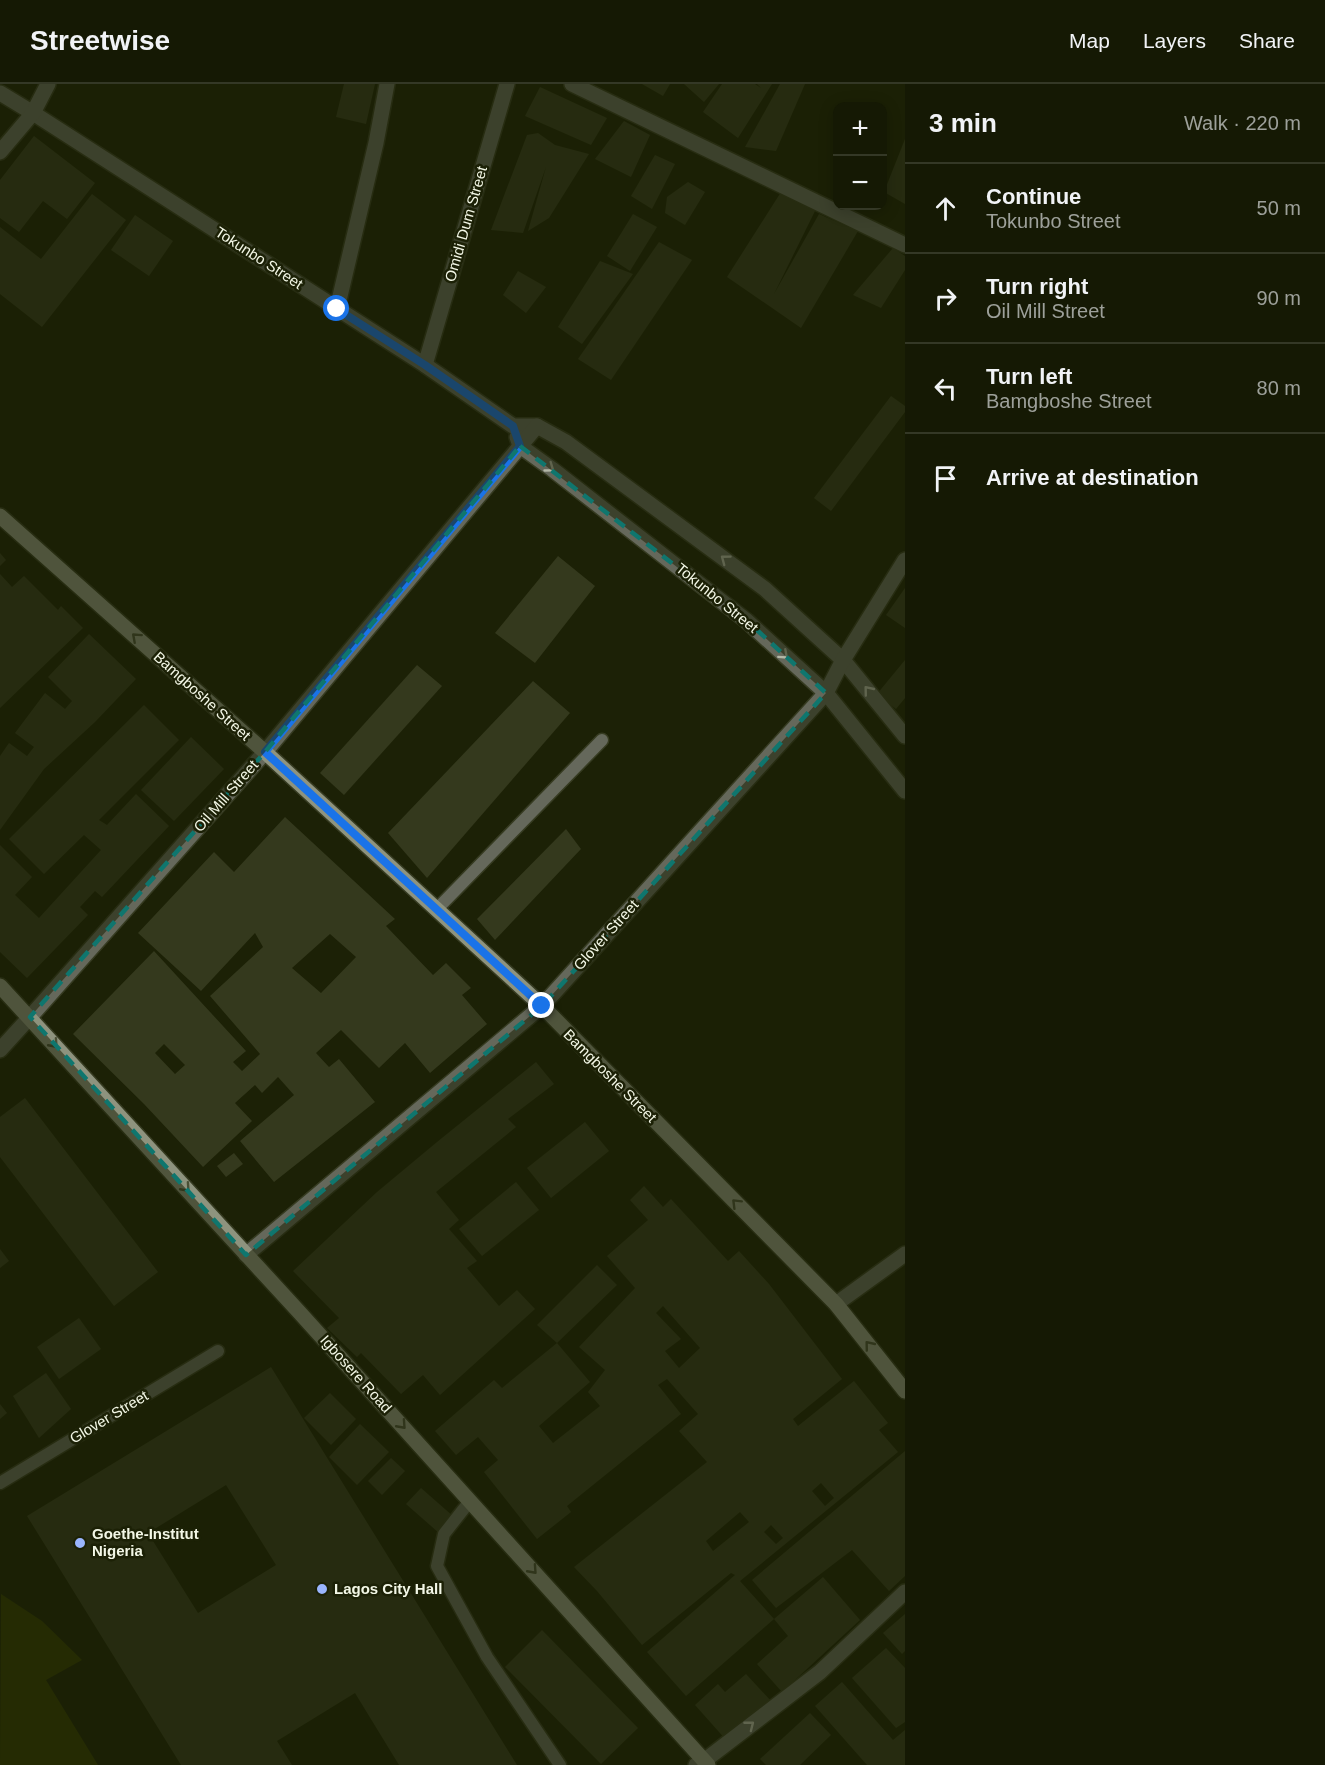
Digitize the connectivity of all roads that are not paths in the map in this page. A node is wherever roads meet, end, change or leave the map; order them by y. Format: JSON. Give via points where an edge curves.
{"nodes":[{"id":1,"x":48,"y":84,"type":"edge"},
{"id":2,"x":387,"y":84,"type":"edge"},
{"id":3,"x":507,"y":84,"type":"edge"},
{"id":4,"x":572,"y":84,"type":"edge"},
{"id":5,"x":0,"y":93,"type":"edge"},
{"id":6,"x":33,"y":113,"type":"junction"},
{"id":7,"x":0,"y":152,"type":"edge"},
{"id":8,"x":905,"y":245,"type":"edge"},
{"id":9,"x":337,"y":309,"type":"junction"},
{"id":10,"x":425,"y":365,"type":"junction"},
{"id":11,"x":513,"y":426,"type":"junction"},
{"id":12,"x":537,"y":426,"type":"junction"},
{"id":13,"x":520,"y":446,"type":"junction"},
{"id":14,"x":0,"y":516,"type":"edge"},
{"id":15,"x":905,"y":560,"type":"edge"},
{"id":16,"x":843,"y":660,"type":"junction"},
{"id":17,"x":826,"y":693,"type":"junction"},
{"id":18,"x":905,"y":736,"type":"edge"},
{"id":19,"x":602,"y":740,"type":"dead end"},
{"id":20,"x":265,"y":752,"type":"junction"},
{"id":21,"x":905,"y":791,"type":"edge"},
{"id":22,"x":436,"y":910,"type":"junction"},
{"id":23,"x":0,"y":986,"type":"edge"},
{"id":24,"x":542,"y":1006,"type":"junction"},
{"id":25,"x":30,"y":1017,"type":"junction"},
{"id":26,"x":0,"y":1050,"type":"edge"},
{"id":27,"x":905,"y":1254,"type":"edge"},
{"id":28,"x":246,"y":1255,"type":"junction"},
{"id":29,"x":836,"y":1304,"type":"junction"},
{"id":30,"x":218,"y":1351,"type":"dead end"},
{"id":31,"x":905,"y":1391,"type":"edge"},
{"id":32,"x":0,"y":1483,"type":"edge"},
{"id":33,"x":470,"y":1501,"type":"junction"},
{"id":34,"x":905,"y":1592,"type":"edge"},
{"id":35,"x":702,"y":1764,"type":"edge"},
{"id":36,"x":560,"y":1765,"type":"edge"}],
"edges":[{"from":1,"to":6,"type":"street"},
{"from":2,"to":9,"type":"street"},
{"from":3,"to":10,"type":"street","name":"Omidi Dum Street"},
{"from":4,"to":8,"type":"street"},
{"from":5,"to":6,"type":"street","name":"Tokunbo Street"},
{"from":6,"to":7,"type":"street"},
{"from":6,"to":9,"type":"street","name":"Tokunbo Street"},
{"from":9,"to":10,"type":"street","name":"Tokunbo Street"},
{"from":10,"to":11,"type":"street","name":"Tokunbo Street"},
{"from":11,"to":12,"type":"street"},
{"from":11,"to":13,"type":"street"},
{"from":12,"to":13,"type":"street","name":"Oil Mill Street"},
{"from":16,"to":12,"type":"street","one_way":true,"via":[[765,589],[566,442]]},
{"from":13,"to":17,"type":"street","name":"Tokunbo Street","one_way":true,"via":[[747,621]]},
{"from":13,"to":20,"type":"street","name":"Oil Mill Street"},
{"from":20,"to":14,"type":"main road","name":"Bamgboshe Street","one_way":true},
{"from":15,"to":16,"type":"street","name":"Glover Street"},
{"from":16,"to":17,"type":"street","name":"Glover Street"},
{"from":18,"to":16,"type":"street","one_way":true},
{"from":17,"to":21,"type":"street","name":"Tokunbo Street"},
{"from":17,"to":24,"type":"street","name":"Glover Street"},
{"from":19,"to":22,"type":"lane"},
{"from":20,"to":22,"type":"main road","name":"Bamgboshe Street"},
{"from":20,"to":25,"type":"street","name":"Oil Mill Street"},
{"from":22,"to":24,"type":"main road","name":"Bamgboshe Street"},
{"from":23,"to":25,"type":"main road","name":"Igbosere Road"},
{"from":24,"to":28,"type":"street","name":"Glover Street"},
{"from":29,"to":24,"type":"main road","name":"Bamgboshe Street","one_way":true},
{"from":25,"to":26,"type":"street","name":"Oil Mill Street"},
{"from":25,"to":28,"type":"main road","name":"Igbosere Road","one_way":true},
{"from":27,"to":29,"type":"street"},
{"from":28,"to":33,"type":"main road","name":"Igbosere Road","one_way":true},
{"from":31,"to":29,"type":"main road","name":"Bamgboshe Street","one_way":true},
{"from":30,"to":32,"type":"lane","name":"Glover Street"},
{"from":33,"to":35,"type":"main road","name":"Igbosere Road","one_way":true},
{"from":33,"to":36,"type":"lane","via":[[444,1534],[438,1566],[487,1658]]},
{"from":35,"to":34,"type":"street","one_way":true,"via":[[820,1672]]}]}
